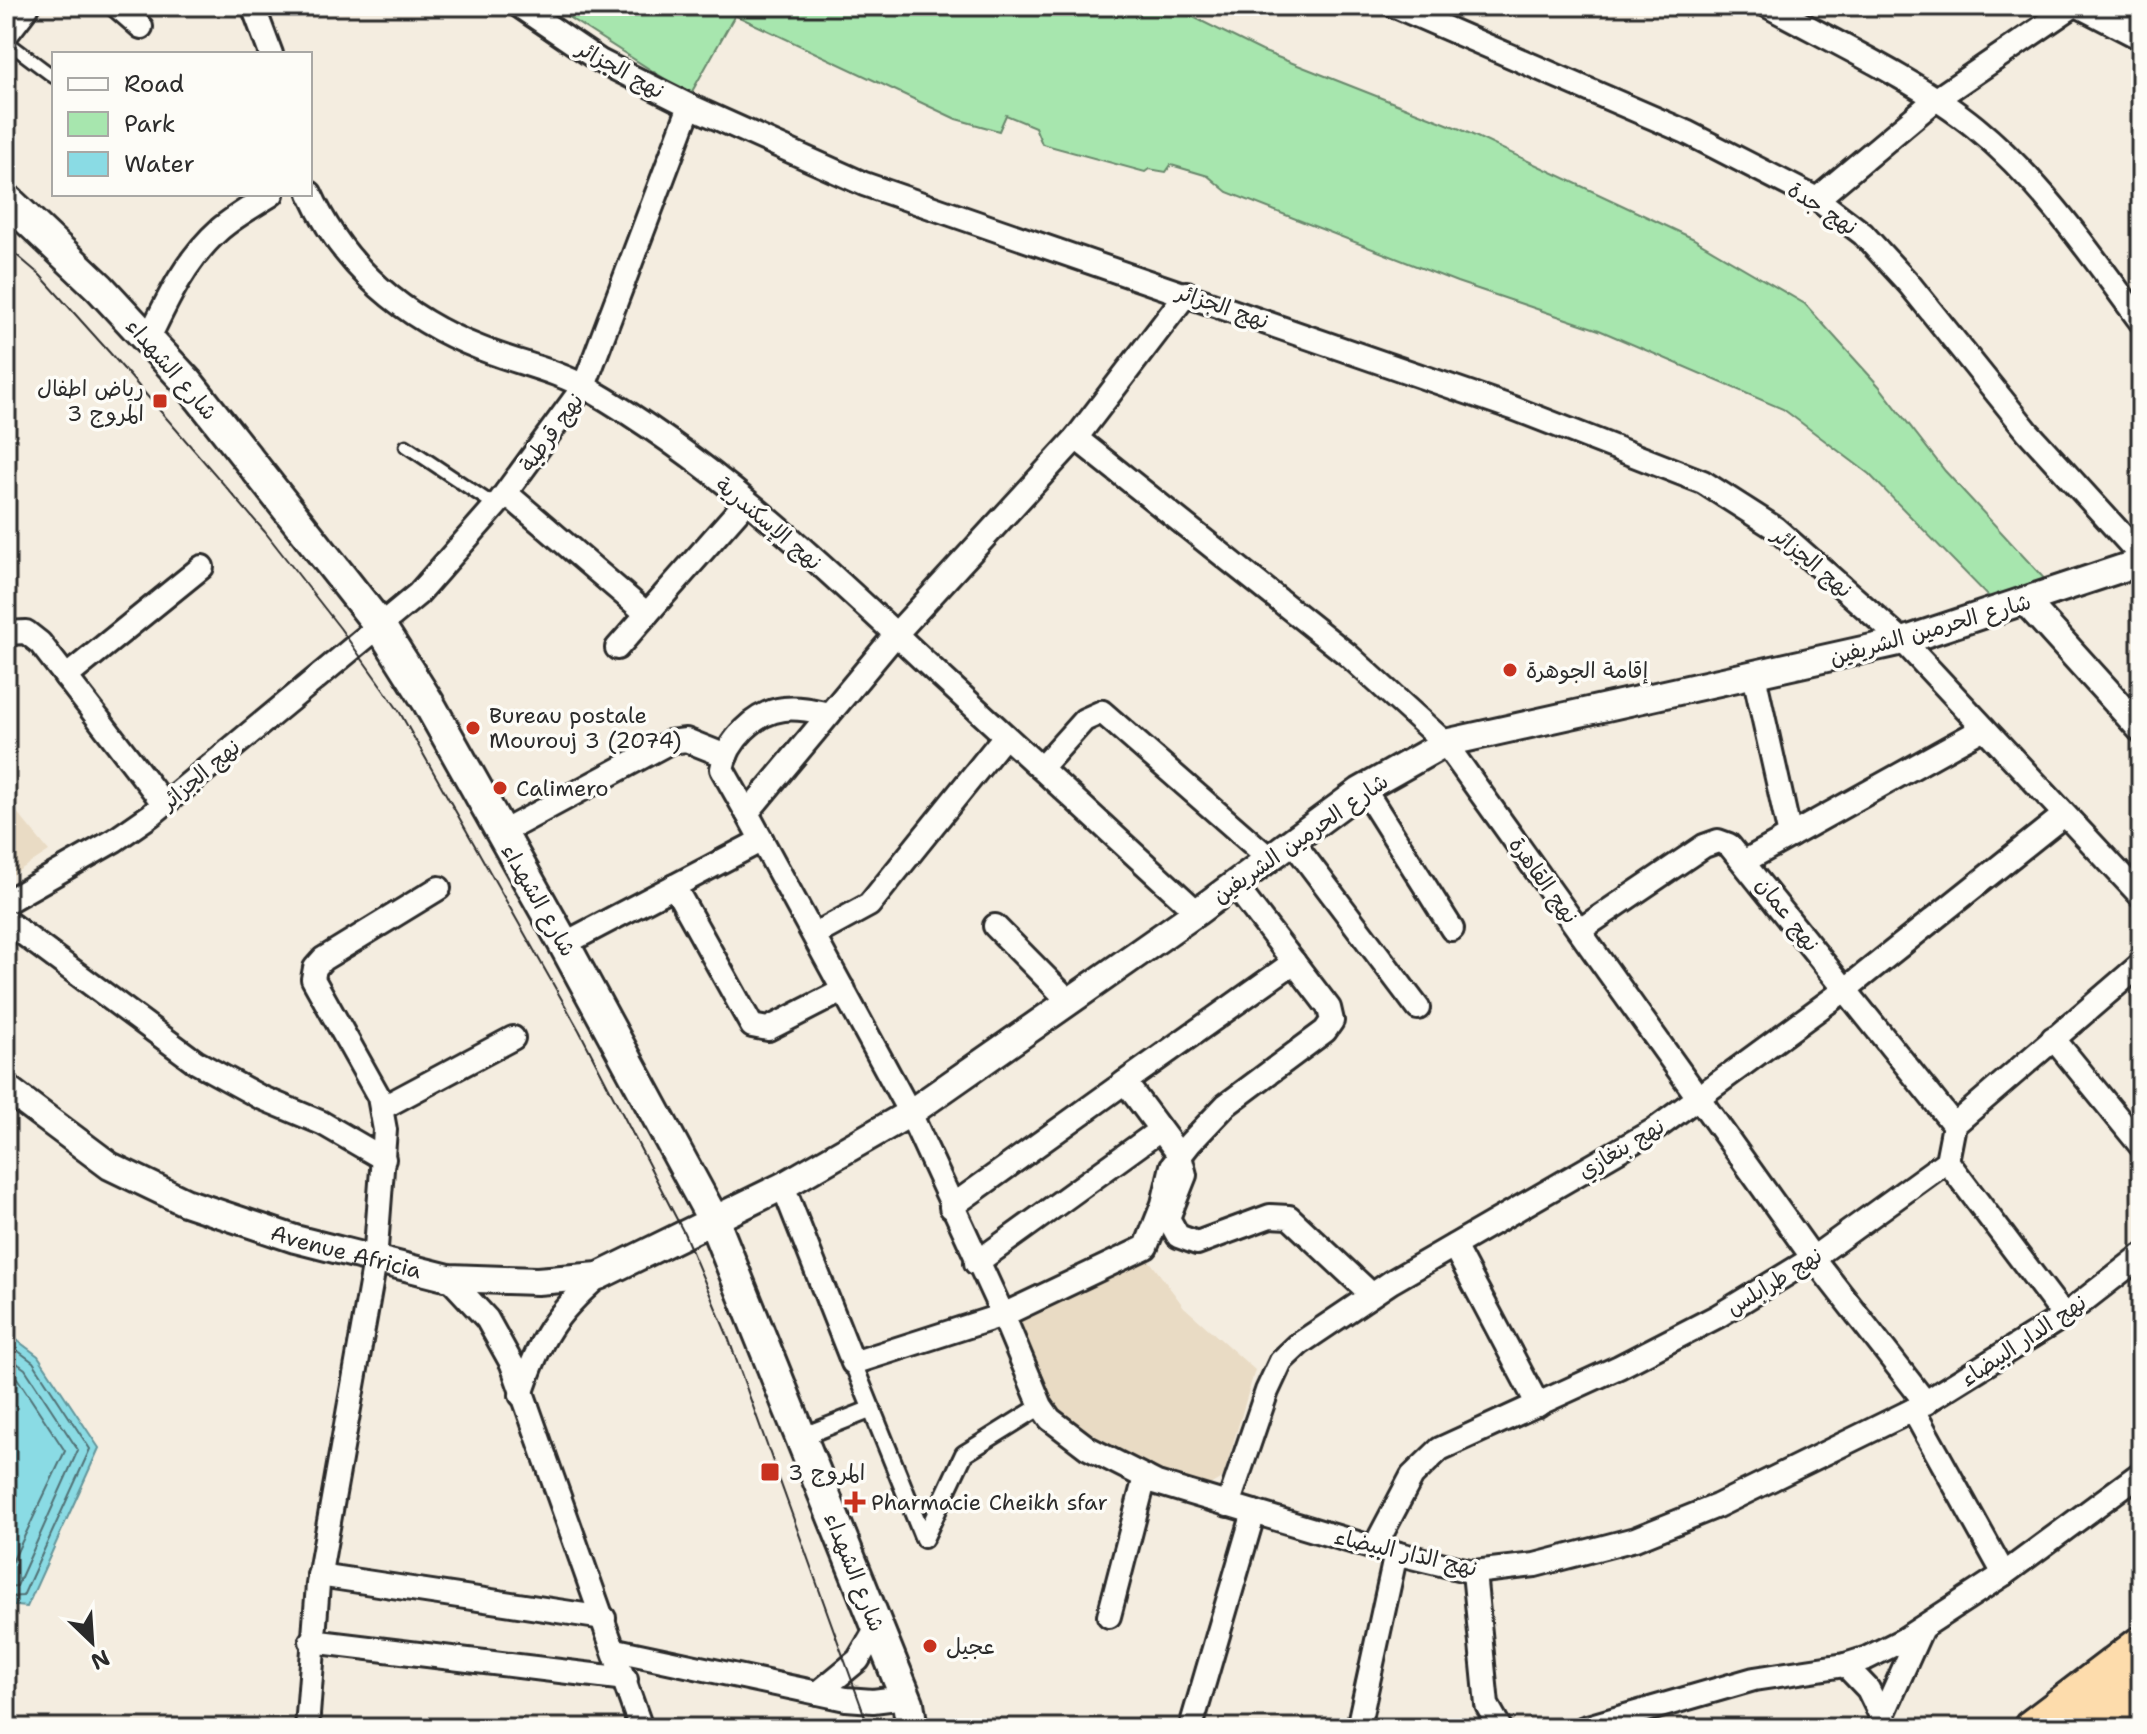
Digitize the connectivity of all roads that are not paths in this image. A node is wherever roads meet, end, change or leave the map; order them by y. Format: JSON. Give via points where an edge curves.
{"nodes":[{"id":1,"x":26,"y":6,"type":"edge"},
{"id":2,"x":117,"y":6,"type":"edge"},
{"id":3,"x":253,"y":6,"type":"edge"},
{"id":4,"x":519,"y":6,"type":"edge"},
{"id":5,"x":1395,"y":6,"type":"edge"},
{"id":6,"x":1443,"y":6,"type":"edge"},
{"id":7,"x":1768,"y":6,"type":"edge"},
{"id":8,"x":2073,"y":6,"type":"edge"},
{"id":9,"x":2083,"y":6,"type":"edge"},
{"id":10,"x":1419,"y":16,"type":"junction"},
{"id":11,"x":141,"y":27,"type":"dead end"},
{"id":12,"x":6,"y":32,"type":"edge"},
{"id":13,"x":2141,"y":36,"type":"edge"},
{"id":14,"x":6,"y":41,"type":"edge"},
{"id":15,"x":270,"y":52,"type":"edge"},
{"id":16,"x":52,"y":76,"type":"edge"},
{"id":17,"x":1935,"y":100,"type":"junction"},
{"id":18,"x":690,"y":106,"type":"junction"},
{"id":19,"x":269,"y":196,"type":"edge"},
{"id":20,"x":312,"y":196,"type":"edge"},
{"id":21,"x":6,"y":199,"type":"edge"},
{"id":22,"x":1817,"y":199,"type":"junction"},
{"id":23,"x":1187,"y":293,"type":"junction"},
{"id":24,"x":2141,"y":322,"type":"edge"},
{"id":25,"x":148,"y":340,"type":"junction"},
{"id":26,"x":584,"y":386,"type":"junction"},
{"id":27,"x":1076,"y":438,"type":"junction"},
{"id":28,"x":406,"y":446,"type":"dead end"},
{"id":29,"x":501,"y":500,"type":"junction"},
{"id":30,"x":746,"y":502,"type":"junction"},
{"id":31,"x":2141,"y":559,"type":"edge"},
{"id":32,"x":202,"y":567,"type":"dead end"},
{"id":33,"x":2026,"y":602,"type":"junction"},
{"id":34,"x":647,"y":614,"type":"junction"},
{"id":35,"x":380,"y":626,"type":"junction"},
{"id":36,"x":6,"y":633,"type":"edge"},
{"id":37,"x":896,"y":634,"type":"junction"},
{"id":38,"x":1903,"y":641,"type":"junction"},
{"id":39,"x":617,"y":648,"type":"dead end"},
{"id":40,"x":1754,"y":675,"type":"junction"},
{"id":41,"x":66,"y":677,"type":"junction"},
{"id":42,"x":829,"y":714,"type":"junction"},
{"id":43,"x":1984,"y":728,"type":"junction"},
{"id":44,"x":2141,"y":729,"type":"edge"},
{"id":45,"x":1005,"y":736,"type":"junction"},
{"id":46,"x":1445,"y":743,"type":"junction"},
{"id":47,"x":726,"y":756,"type":"junction"},
{"id":48,"x":1041,"y":768,"type":"junction"},
{"id":49,"x":1364,"y":789,"type":"junction"},
{"id":50,"x":164,"y":804,"type":"junction"},
{"id":51,"x":747,"y":813,"type":"junction"},
{"id":52,"x":2064,"y":815,"type":"junction"},
{"id":53,"x":501,"y":833,"type":"junction"},
{"id":54,"x":1790,"y":836,"type":"junction"},
{"id":55,"x":762,"y":840,"type":"junction"},
{"id":56,"x":1292,"y":841,"type":"junction"},
{"id":57,"x":1269,"y":858,"type":"junction"},
{"id":58,"x":1745,"y":861,"type":"junction"},
{"id":59,"x":1234,"y":884,"type":"junction"},
{"id":60,"x":674,"y":886,"type":"junction"},
{"id":61,"x":439,"y":888,"type":"dead end"},
{"id":62,"x":2141,"y":896,"type":"edge"},
{"id":63,"x":6,"y":902,"type":"edge"},
{"id":64,"x":1197,"y":912,"type":"junction"},
{"id":65,"x":6,"y":921,"type":"edge"},
{"id":66,"x":995,"y":926,"type":"dead end"},
{"id":67,"x":1452,"y":929,"type":"dead end"},
{"id":68,"x":1580,"y":930,"type":"junction"},
{"id":69,"x":814,"y":935,"type":"junction"},
{"id":70,"x":564,"y":944,"type":"junction"},
{"id":71,"x":1294,"y":962,"type":"junction"},
{"id":72,"x":2141,"y":964,"type":"edge"},
{"id":73,"x":1846,"y":989,"type":"junction"},
{"id":74,"x":844,"y":990,"type":"junction"},
{"id":75,"x":1069,"y":1001,"type":"junction"},
{"id":76,"x":1418,"y":1008,"type":"dead end"},
{"id":77,"x":513,"y":1038,"type":"dead end"},
{"id":78,"x":2053,"y":1038,"type":"junction"},
{"id":79,"x":1125,"y":1082,"type":"junction"},
{"id":80,"x":6,"y":1088,"type":"edge"},
{"id":81,"x":1700,"y":1096,"type":"junction"},
{"id":82,"x":382,"y":1108,"type":"junction"},
{"id":83,"x":910,"y":1113,"type":"junction"},
{"id":84,"x":1954,"y":1125,"type":"junction"},
{"id":85,"x":1160,"y":1130,"type":"junction"},
{"id":86,"x":2141,"y":1146,"type":"edge"},
{"id":87,"x":1180,"y":1156,"type":"junction"},
{"id":88,"x":384,"y":1159,"type":"junction"},
{"id":89,"x":1947,"y":1161,"type":"junction"},
{"id":90,"x":783,"y":1186,"type":"junction"},
{"id":91,"x":951,"y":1207,"type":"junction"},
{"id":92,"x":713,"y":1219,"type":"junction"},
{"id":93,"x":1454,"y":1246,"type":"junction"},
{"id":94,"x":2141,"y":1256,"type":"edge"},
{"id":95,"x":1813,"y":1258,"type":"junction"},
{"id":96,"x":375,"y":1261,"type":"junction"},
{"id":97,"x":976,"y":1263,"type":"junction"},
{"id":98,"x":599,"y":1276,"type":"junction"},
{"id":99,"x":449,"y":1278,"type":"junction"},
{"id":100,"x":1371,"y":1294,"type":"junction"},
{"id":101,"x":1003,"y":1315,"type":"junction"},
{"id":102,"x":2064,"y":1316,"type":"junction"},
{"id":103,"x":853,"y":1363,"type":"junction"},
{"id":104,"x":521,"y":1395,"type":"junction"},
{"id":105,"x":1538,"y":1405,"type":"junction"},
{"id":106,"x":1041,"y":1406,"type":"junction"},
{"id":107,"x":1920,"y":1406,"type":"junction"},
{"id":108,"x":872,"y":1409,"type":"junction"},
{"id":109,"x":801,"y":1437,"type":"junction"},
{"id":110,"x":2141,"y":1473,"type":"edge"},
{"id":111,"x":1145,"y":1477,"type":"junction"},
{"id":112,"x":1228,"y":1505,"type":"junction"},
{"id":113,"x":1254,"y":1512,"type":"junction"},
{"id":114,"x":1385,"y":1551,"type":"junction"},
{"id":115,"x":1474,"y":1572,"type":"junction"},
{"id":116,"x":2004,"y":1574,"type":"junction"},
{"id":117,"x":319,"y":1575,"type":"junction"},
{"id":118,"x":1109,"y":1616,"type":"dead end"},
{"id":119,"x":604,"y":1618,"type":"junction"},
{"id":120,"x":1922,"y":1627,"type":"junction"},
{"id":121,"x":877,"y":1628,"type":"junction"},
{"id":122,"x":311,"y":1641,"type":"junction"},
{"id":123,"x":2141,"y":1645,"type":"edge"},
{"id":124,"x":616,"y":1650,"type":"junction"},
{"id":125,"x":1845,"y":1665,"type":"junction"},
{"id":126,"x":626,"y":1679,"type":"junction"},
{"id":127,"x":2141,"y":1688,"type":"edge"},
{"id":128,"x":818,"y":1693,"type":"junction"},
{"id":129,"x":908,"y":1709,"type":"edge"},
{"id":130,"x":1880,"y":1724,"type":"edge"},
{"id":131,"x":1191,"y":1727,"type":"edge"},
{"id":132,"x":307,"y":1728,"type":"edge"},
{"id":133,"x":641,"y":1728,"type":"edge"},
{"id":134,"x":928,"y":1728,"type":"edge"},
{"id":135,"x":1358,"y":1728,"type":"edge"},
{"id":136,"x":1500,"y":1728,"type":"edge"},
{"id":137,"x":1584,"y":1728,"type":"edge"},
{"id":138,"x":2032,"y":1728,"type":"edge"},
{"id":139,"x":2088,"y":1728,"type":"edge"}],
"edges":[{"from":1,"to":12,"type":"street"},
{"from":2,"to":11,"type":"street"},
{"from":3,"to":15,"type":"street"},
{"from":4,"to":18,"type":"street","name":"نهج الجزائر","via":[[600,61]]},
{"from":5,"to":10,"type":"street","name":"نهج جدة"},
{"from":6,"to":10,"type":"street"},
{"from":7,"to":17,"type":"street"},
{"from":8,"to":17,"type":"street"},
{"from":9,"to":13,"type":"street"},
{"from":10,"to":22,"type":"street","name":"نهج جدة","via":[[1686,132]]},
{"from":14,"to":16,"type":"lane"},
{"from":17,"to":22,"type":"street"},
{"from":17,"to":24,"type":"street","via":[[1973,125],[2039,188]]},
{"from":18,"to":23,"type":"street","name":"نهج الجزائر","via":[[864,184]]},
{"from":18,"to":26,"type":"street","name":"نهج قرطبة"},
{"from":19,"to":25,"type":"street","via":[[220,228],[200,249]]},
{"from":20,"to":26,"type":"street","name":"نهج الإسكندرية","via":[[333,238],[409,312],[476,347]]},
{"from":21,"to":25,"type":"main road","name":"شارع الشهداء"},
{"from":22,"to":31,"type":"street","name":"نهج جدة","via":[[1863,234],[1910,285],[2028,432]]},
{"from":23,"to":27,"type":"street"},
{"from":23,"to":38,"type":"street","name":"نهج الجزائر","via":[[1675,468],[1775,528]]},
{"from":25,"to":35,"type":"main road","name":"شارع الشهداء","via":[[189,384]]},
{"from":26,"to":29,"type":"street","name":"نهج قرطبة"},
{"from":26,"to":30,"type":"street","name":"نهج الإسكندرية","via":[[662,435]]},
{"from":27,"to":37,"type":"street"},
{"from":27,"to":46,"type":"street","name":"نهج القاهرة","via":[[1348,655]]},
{"from":28,"to":29,"type":"lane"},
{"from":29,"to":34,"type":"street"},
{"from":29,"to":35,"type":"street","name":"نهج قرطبة","via":[[418,594]]},
{"from":30,"to":34,"type":"street"},
{"from":30,"to":37,"type":"street","name":"نهج الإسكندرية"},
{"from":31,"to":33,"type":"street","name":"شارع الحرمين الشريفين"},
{"from":32,"to":41,"type":"street"},
{"from":33,"to":38,"type":"street","name":"شارع الحرمين الشريفين"},
{"from":33,"to":44,"type":"street"},
{"from":34,"to":39,"type":"street"},
{"from":35,"to":50,"type":"street","name":"نهج الجزائر"},
{"from":35,"to":53,"type":"main road","name":"شارع الشهداء"},
{"from":36,"to":41,"type":"street","via":[[18,630],[32,636]]},
{"from":37,"to":42,"type":"street"},
{"from":37,"to":45,"type":"street","name":"نهج الإسكندرية"},
{"from":38,"to":40,"type":"street","name":"شارع الحرمين الشريفين"},
{"from":38,"to":43,"type":"street","name":"نهج الجزائر"},
{"from":40,"to":46,"type":"street","name":"شارع الحرمين الشريفين"},
{"from":40,"to":54,"type":"street"},
{"from":41,"to":50,"type":"street"},
{"from":42,"to":47,"type":"street","via":[[775,711],[742,732]]},
{"from":42,"to":51,"type":"street"},
{"from":43,"to":52,"type":"street","name":"نهج الجزائر"},
{"from":43,"to":54,"type":"street"},
{"from":45,"to":48,"type":"street","name":"نهج الإسكندرية"},
{"from":45,"to":69,"type":"street","via":[[869,905]]},
{"from":46,"to":49,"type":"street","name":"شارع الحرمين الشريفين"},
{"from":46,"to":68,"type":"street","name":"نهج القاهرة"},
{"from":47,"to":51,"type":"street","name":"نهج الدار البيضاء","via":[[722,769]]},
{"from":47,"to":53,"type":"street","via":[[686,740],[670,742]]},
{"from":48,"to":57,"type":"street","via":[[1084,720],[1102,712]]},
{"from":48,"to":64,"type":"street","name":"نهج الإسكندرية"},
{"from":49,"to":56,"type":"street","name":"شارع الحرمين الشريفين"},
{"from":49,"to":67,"type":"street"},
{"from":50,"to":63,"type":"street","name":"نهج الجزائر","via":[[115,840]]},
{"from":51,"to":55,"type":"street","name":"نهج الدار البيضاء"},
{"from":52,"to":62,"type":"street","name":"نهج الجزائر"},
{"from":52,"to":73,"type":"street","name":"نهج بنغازي"},
{"from":53,"to":70,"type":"main road","name":"شارع الشهداء"},
{"from":54,"to":58,"type":"street"},
{"from":55,"to":60,"type":"street"},
{"from":55,"to":69,"type":"street","name":"نهج الدار البيضاء"},
{"from":56,"to":57,"type":"street","name":"شارع الحرمين الشريفين"},
{"from":56,"to":76,"type":"street"},
{"from":57,"to":59,"type":"street","name":"شارع الحرمين الشريفين"},
{"from":58,"to":68,"type":"street","name":"نهج عمان","via":[[1729,845],[1718,841],[1704,846]]},
{"from":58,"to":73,"type":"street","name":"نهج عمان"},
{"from":59,"to":64,"type":"street","name":"شارع الحرمين الشريفين"},
{"from":59,"to":71,"type":"street"},
{"from":60,"to":70,"type":"street"},
{"from":60,"to":74,"type":"street","via":[[752,1026],[768,1029]]},
{"from":61,"to":82,"type":"street","via":[[315,968],[316,990]]},
{"from":64,"to":75,"type":"street","name":"شارع الحرمين الشريفين"},
{"from":65,"to":88,"type":"street","via":[[196,1062]]},
{"from":66,"to":75,"type":"street"},
{"from":68,"to":81,"type":"street","name":"نهج القاهرة"},
{"from":69,"to":74,"type":"street","name":"نهج الدار البيضاء"},
{"from":70,"to":92,"type":"main road","name":"شارع الشهداء"},
{"from":71,"to":79,"type":"street"},
{"from":71,"to":87,"type":"street","via":[[1329,1008],[1332,1021],[1226,1105]]},
{"from":72,"to":78,"type":"street"},
{"from":73,"to":81,"type":"street","name":"نهج بنغازي"},
{"from":73,"to":84,"type":"street","name":"نهج عمان"},
{"from":74,"to":83,"type":"street","name":"نهج الدار البيضاء"},
{"from":75,"to":83,"type":"street","name":"شارع الحرمين الشريفين"},
{"from":77,"to":82,"type":"street"},
{"from":78,"to":84,"type":"street"},
{"from":78,"to":86,"type":"street"},
{"from":79,"to":85,"type":"street"},
{"from":79,"to":91,"type":"street"},
{"from":80,"to":96,"type":"street","name":"Avenue Africia","via":[[110,1166],[144,1183],[235,1219]]},
{"from":81,"to":93,"type":"street","name":"نهج بنغازي","via":[[1632,1144]]},
{"from":81,"to":95,"type":"street","name":"نهج القاهرة"},
{"from":82,"to":88,"type":"street"},
{"from":83,"to":90,"type":"street","name":"شارع الحرمين الشريفين"},
{"from":83,"to":91,"type":"street","name":"نهج الدار البيضاء"},
{"from":84,"to":89,"type":"street"},
{"from":85,"to":87,"type":"street"},
{"from":85,"to":97,"type":"street"},
{"from":87,"to":100,"type":"street","via":[[1185,1175],[1168,1218],[1178,1236],[1197,1243],[1270,1216],[1289,1217]]},
{"from":87,"to":101,"type":"street","via":[[1146,1247]]},
{"from":88,"to":96,"type":"street"},
{"from":89,"to":95,"type":"street","name":"نهج طرابلس"},
{"from":89,"to":102,"type":"street"},
{"from":90,"to":92,"type":"street","name":"شارع الحرمين الشريفين"},
{"from":90,"to":103,"type":"street"},
{"from":91,"to":97,"type":"street","name":"نهج الدار البيضاء"},
{"from":92,"to":98,"type":"street","name":"Avenue Africia"},
{"from":92,"to":109,"type":"main road","name":"شارع الشهداء"},
{"from":93,"to":100,"type":"street","name":"نهج بنغازي"},
{"from":93,"to":105,"type":"street"},
{"from":94,"to":102,"type":"street","name":"نهج الدار البيضاء"},
{"from":95,"to":105,"type":"street","name":"نهج طرابلس","via":[[1718,1316]]},
{"from":95,"to":107,"type":"street","name":"نهج القاهرة"},
{"from":96,"to":99,"type":"street","name":"Avenue Africia"},
{"from":96,"to":117,"type":"street"},
{"from":97,"to":101,"type":"street","name":"نهج الدار البيضاء"},
{"from":98,"to":99,"type":"street","name":"Avenue Africia","via":[[537,1281]]},
{"from":98,"to":104,"type":"street","via":[[551,1323]]},
{"from":99,"to":104,"type":"street","via":[[487,1319],[512,1364]]},
{"from":100,"to":112,"type":"street","name":"نهج بنغازي","via":[[1281,1361]]},
{"from":101,"to":103,"type":"street"},
{"from":101,"to":106,"type":"street","name":"نهج الدار البيضاء"},
{"from":102,"to":107,"type":"street","name":"نهج الدار البيضاء"},
{"from":103,"to":108,"type":"street"},
{"from":104,"to":119,"type":"street"},
{"from":105,"to":114,"type":"street","name":"نهج طرابلس","via":[[1453,1441],[1424,1462],[1412,1476]]},
{"from":106,"to":108,"type":"street","via":[[964,1454],[924,1539]]},
{"from":106,"to":111,"type":"street","name":"نهج الدار البيضاء","via":[[1088,1448]]},
{"from":107,"to":115,"type":"street","name":"نهج الدار البيضاء","via":[[1717,1506],[1635,1539],[1535,1565]]},
{"from":107,"to":116,"type":"street","name":"نهج القاهرة"},
{"from":108,"to":109,"type":"street"},
{"from":109,"to":121,"type":"main road","name":"شارع الشهداء"},
{"from":110,"to":116,"type":"street"},
{"from":111,"to":112,"type":"street","name":"نهج الدار البيضاء"},
{"from":111,"to":118,"type":"street"},
{"from":112,"to":113,"type":"street","name":"نهج الدار البيضاء"},
{"from":113,"to":114,"type":"street","name":"نهج الدار البيضاء"},
{"from":113,"to":131,"type":"street"},
{"from":114,"to":115,"type":"street","name":"نهج الدار البيضاء"},
{"from":114,"to":135,"type":"street","name":"نهج طرابلس"},
{"from":115,"to":136,"type":"street","via":[[1487,1705]]},
{"from":116,"to":120,"type":"street"},
{"from":117,"to":119,"type":"street"},
{"from":117,"to":122,"type":"street"},
{"from":119,"to":124,"type":"street"},
{"from":120,"to":125,"type":"street"},
{"from":120,"to":130,"type":"street"},
{"from":121,"to":128,"type":"street","via":[[858,1660]]},
{"from":121,"to":129,"type":"main road","name":"شارع الشهداء"},
{"from":122,"to":126,"type":"street"},
{"from":122,"to":132,"type":"street"},
{"from":123,"to":138,"type":"highway"},
{"from":124,"to":126,"type":"street"},
{"from":124,"to":128,"type":"street"},
{"from":125,"to":130,"type":"street","via":[[1868,1689]]},
{"from":125,"to":137,"type":"street","via":[[1754,1679]]},
{"from":126,"to":133,"type":"street"},
{"from":127,"to":139,"type":"highway"},
{"from":128,"to":129,"type":"street"},
{"from":129,"to":134,"type":"main road","name":"شارع الشهداء"}]}
